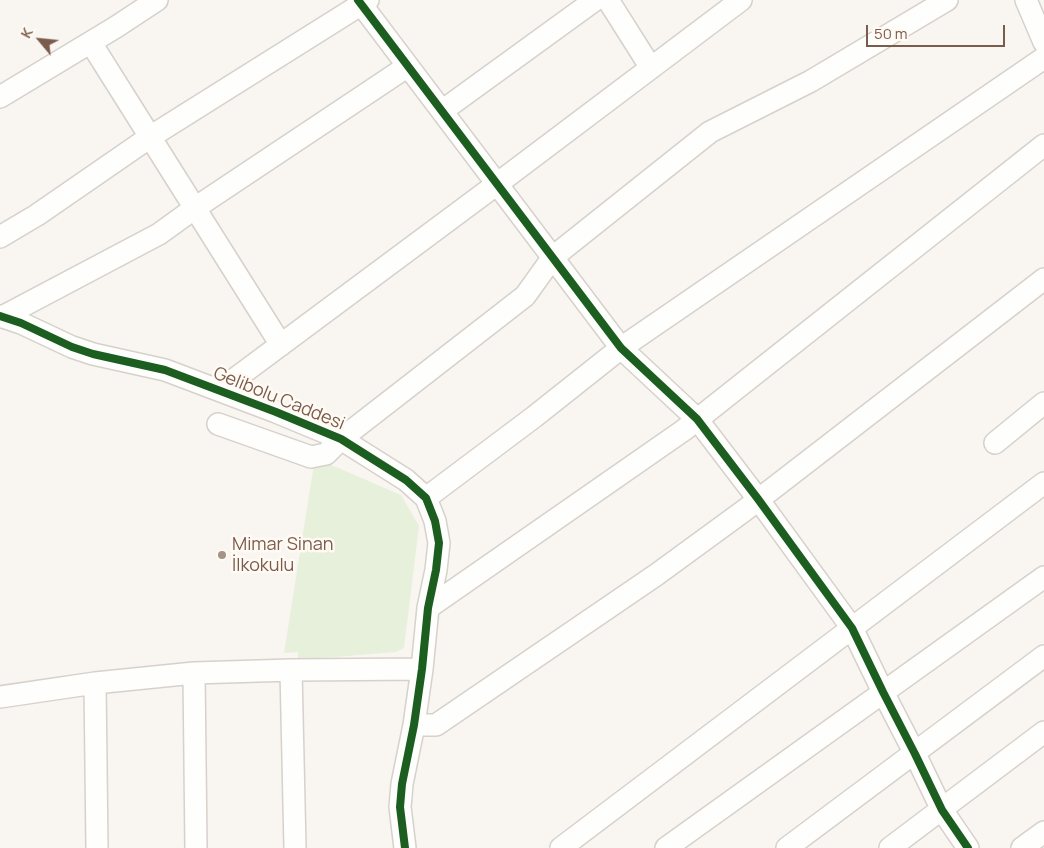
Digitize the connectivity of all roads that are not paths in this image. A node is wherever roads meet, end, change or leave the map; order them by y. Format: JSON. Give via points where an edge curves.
{"nodes":[{"id":1,"x":157,"y":0,"type":"edge"},
{"id":2,"x":595,"y":0,"type":"edge"},
{"id":3,"x":608,"y":0,"type":"edge"},
{"id":4,"x":741,"y":0,"type":"edge"},
{"id":5,"x":947,"y":0,"type":"edge"},
{"id":6,"x":1026,"y":0,"type":"edge"},
{"id":7,"x":362,"y":1,"type":"edge"},
{"id":8,"x":1044,"y":42,"type":"edge"},
{"id":9,"x":91,"y":43,"type":"junction"},
{"id":10,"x":1044,"y":58,"type":"edge"},
{"id":11,"x":408,"y":66,"type":"junction"},
{"id":12,"x":651,"y":68,"type":"junction"},
{"id":13,"x":0,"y":97,"type":"edge"},
{"id":14,"x":442,"y":111,"type":"junction"},
{"id":15,"x":150,"y":137,"type":"junction"},
{"id":16,"x":1044,"y":145,"type":"edge"},
{"id":17,"x":497,"y":184,"type":"junction"},
{"id":18,"x":195,"y":208,"type":"junction"},
{"id":19,"x":0,"y":237,"type":"edge"},
{"id":20,"x":553,"y":257,"type":"junction"},
{"id":21,"x":1044,"y":279,"type":"edge"},
{"id":22,"x":1,"y":316,"type":"edge"},
{"id":23,"x":281,"y":345,"type":"junction"},
{"id":24,"x":622,"y":348,"type":"junction"},
{"id":25,"x":220,"y":390,"type":"junction"},
{"id":26,"x":1044,"y":403,"type":"edge"},
{"id":27,"x":697,"y":419,"type":"junction"},
{"id":28,"x":218,"y":424,"type":"dead end"},
{"id":29,"x":341,"y":439,"type":"junction"},
{"id":30,"x":994,"y":443,"type":"dead end"},
{"id":31,"x":1044,"y":483,"type":"edge"},
{"id":32,"x":426,"y":498,"type":"junction"},
{"id":33,"x":758,"y":499,"type":"junction"},
{"id":34,"x":1044,"y":577,"type":"edge"},
{"id":35,"x":428,"y":608,"type":"junction"},
{"id":36,"x":852,"y":628,"type":"junction"},
{"id":37,"x":1044,"y":656,"type":"edge"},
{"id":38,"x":422,"y":669,"type":"junction"},
{"id":39,"x":291,"y":670,"type":"junction"},
{"id":40,"x":194,"y":673,"type":"junction"},
{"id":41,"x":95,"y":683,"type":"junction"},
{"id":42,"x":883,"y":692,"type":"junction"},
{"id":43,"x":0,"y":697,"type":"edge"},
{"id":44,"x":414,"y":724,"type":"junction"},
{"id":45,"x":1044,"y":732,"type":"edge"},
{"id":46,"x":915,"y":754,"type":"junction"},
{"id":47,"x":942,"y":810,"type":"junction"},
{"id":48,"x":1044,"y":832,"type":"edge"},
{"id":49,"x":98,"y":848,"type":"edge"},
{"id":50,"x":196,"y":848,"type":"edge"},
{"id":51,"x":295,"y":848,"type":"edge"},
{"id":52,"x":405,"y":848,"type":"edge"},
{"id":53,"x":561,"y":848,"type":"edge"},
{"id":54,"x":666,"y":848,"type":"edge"},
{"id":55,"x":787,"y":848,"type":"edge"},
{"id":56,"x":890,"y":848,"type":"edge"},
{"id":57,"x":968,"y":848,"type":"edge"},
{"id":58,"x":1022,"y":848,"type":"edge"}],
"edges":[{"from":1,"to":9,"type":"street"},
{"from":2,"to":14,"type":"street"},
{"from":3,"to":12,"type":"street"},
{"from":4,"to":12,"type":"street"},
{"from":5,"to":20,"type":"street","via":[[811,81],[710,132]]},
{"from":6,"to":8,"type":"street"},
{"from":7,"to":11,"type":"street"},
{"from":7,"to":15,"type":"street"},
{"from":9,"to":13,"type":"street"},
{"from":9,"to":15,"type":"street"},
{"from":10,"to":24,"type":"street"},
{"from":11,"to":14,"type":"street"},
{"from":11,"to":18,"type":"street"},
{"from":12,"to":17,"type":"street"},
{"from":14,"to":17,"type":"street"},
{"from":15,"to":18,"type":"street"},
{"from":15,"to":19,"type":"street"},
{"from":16,"to":27,"type":"street"},
{"from":17,"to":20,"type":"street"},
{"from":17,"to":23,"type":"street"},
{"from":18,"to":22,"type":"street","via":[[159,234]]},
{"from":18,"to":23,"type":"street"},
{"from":20,"to":24,"type":"street"},
{"from":20,"to":29,"type":"street","via":[[525,296]]},
{"from":21,"to":33,"type":"street"},
{"from":22,"to":25,"type":"street","name":"Gelibolu Caddesi","via":[[72,347],[165,370]]},
{"from":23,"to":25,"type":"street"},
{"from":24,"to":27,"type":"street"},
{"from":24,"to":32,"type":"street"},
{"from":25,"to":29,"type":"street","name":"Gelibolu Caddesi"},
{"from":26,"to":30,"type":"street"},
{"from":27,"to":33,"type":"street"},
{"from":27,"to":35,"type":"street"},
{"from":28,"to":29,"type":"street","via":[[311,457],[326,454]]},
{"from":29,"to":32,"type":"street","name":"Gelibolu Caddesi","via":[[406,480]]},
{"from":31,"to":36,"type":"street"},
{"from":32,"to":35,"type":"street","name":"Gelibolu Caddesi","via":[[439,543]]},
{"from":33,"to":36,"type":"street"},
{"from":33,"to":44,"type":"street","via":[[656,575],[436,725]]},
{"from":34,"to":42,"type":"street"},
{"from":35,"to":38,"type":"street","name":"Gelibolu Caddesi"},
{"from":36,"to":42,"type":"street"},
{"from":36,"to":53,"type":"street"},
{"from":37,"to":46,"type":"street"},
{"from":38,"to":39,"type":"street"},
{"from":38,"to":44,"type":"street","name":"Gelibolu Caddesi"},
{"from":39,"to":40,"type":"street"},
{"from":39,"to":51,"type":"street"},
{"from":40,"to":41,"type":"street"},
{"from":40,"to":50,"type":"street"},
{"from":41,"to":43,"type":"street"},
{"from":41,"to":49,"type":"street"},
{"from":42,"to":46,"type":"street"},
{"from":42,"to":54,"type":"street"},
{"from":44,"to":52,"type":"street","name":"Gelibolu Caddesi","via":[[400,807]]},
{"from":45,"to":47,"type":"street"},
{"from":46,"to":47,"type":"street"},
{"from":46,"to":55,"type":"street"},
{"from":47,"to":56,"type":"street"},
{"from":47,"to":57,"type":"street"},
{"from":48,"to":58,"type":"street"}]}
